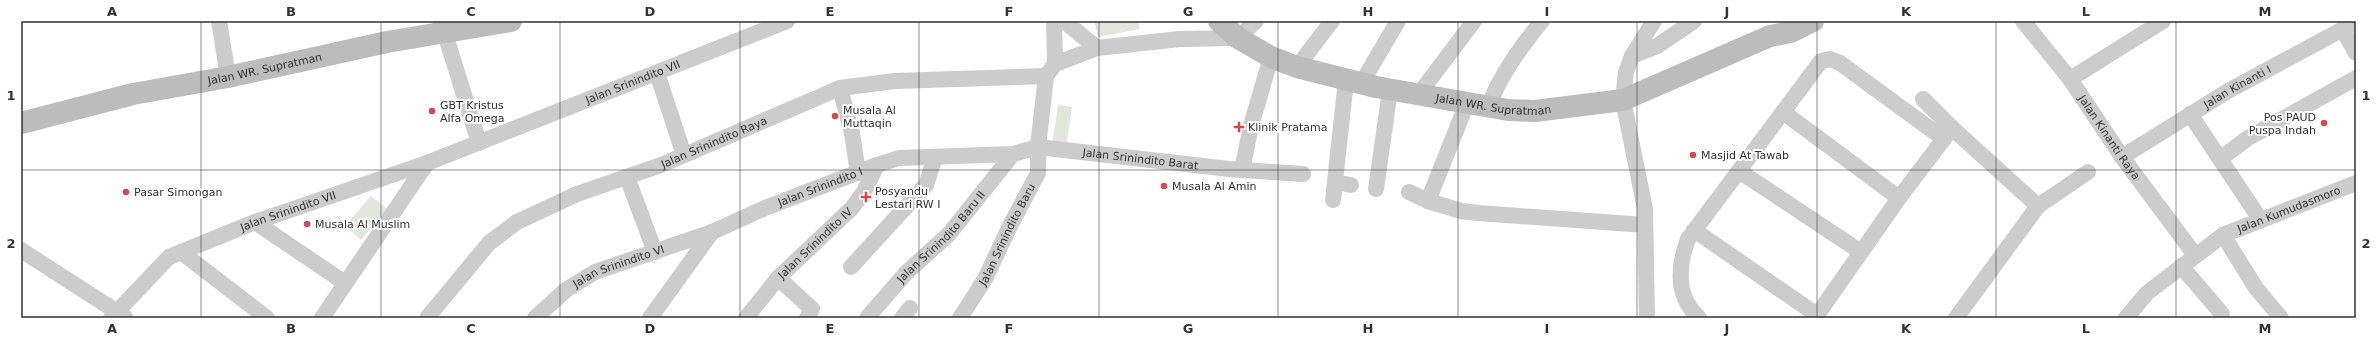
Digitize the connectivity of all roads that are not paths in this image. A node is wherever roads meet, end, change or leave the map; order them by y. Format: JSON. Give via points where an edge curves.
{"nodes":[{"id":1,"x":219,"y":21,"type":"edge"},
{"id":2,"x":511,"y":21,"type":"edge"},
{"id":3,"x":787,"y":21,"type":"edge"},
{"id":4,"x":1054,"y":21,"type":"edge"},
{"id":5,"x":1064,"y":21,"type":"edge"},
{"id":6,"x":1219,"y":21,"type":"edge"},
{"id":7,"x":1256,"y":21,"type":"edge"},
{"id":8,"x":1332,"y":21,"type":"edge"},
{"id":9,"x":1398,"y":21,"type":"edge"},
{"id":10,"x":1474,"y":21,"type":"edge"},
{"id":11,"x":1542,"y":21,"type":"edge"},
{"id":12,"x":1654,"y":21,"type":"edge"},
{"id":13,"x":1694,"y":21,"type":"edge"},
{"id":14,"x":2023,"y":21,"type":"edge"},
{"id":15,"x":2163,"y":21,"type":"edge"},
{"id":16,"x":1814,"y":22,"type":"edge"},
{"id":17,"x":2349,"y":26,"type":"edge"},
{"id":18,"x":442,"y":27,"type":"edge"},
{"id":19,"x":1777,"y":28,"type":"edge"},
{"id":20,"x":1238,"y":38,"type":"junction"},
{"id":21,"x":1097,"y":48,"type":"junction"},
{"id":22,"x":2356,"y":53,"type":"edge"},
{"id":23,"x":1632,"y":56,"type":"junction"},
{"id":24,"x":1271,"y":57,"type":"junction"},
{"id":25,"x":1297,"y":67,"type":"junction"},
{"id":26,"x":1050,"y":70,"type":"junction"},
{"id":27,"x":657,"y":73,"type":"junction"},
{"id":28,"x":228,"y":77,"type":"junction"},
{"id":29,"x":2356,"y":78,"type":"edge"},
{"id":30,"x":2070,"y":79,"type":"junction"},
{"id":31,"x":1353,"y":82,"type":"junction"},
{"id":32,"x":840,"y":88,"type":"junction"},
{"id":33,"x":1390,"y":90,"type":"junction"},
{"id":34,"x":1419,"y":94,"type":"junction"},
{"id":35,"x":1923,"y":98,"type":"dead end"},
{"id":36,"x":1623,"y":100,"type":"junction"},
{"id":37,"x":1467,"y":103,"type":"junction"},
{"id":38,"x":1488,"y":107,"type":"junction"},
{"id":39,"x":1783,"y":112,"type":"junction"},
{"id":40,"x":2190,"y":114,"type":"junction"},
{"id":41,"x":21,"y":123,"type":"edge"},
{"id":42,"x":1948,"y":133,"type":"junction"},
{"id":43,"x":479,"y":143,"type":"junction"},
{"id":44,"x":1038,"y":147,"type":"junction"},
{"id":45,"x":1013,"y":154,"type":"junction"},
{"id":46,"x":684,"y":155,"type":"junction"},
{"id":47,"x":935,"y":157,"type":"junction"},
{"id":48,"x":2122,"y":157,"type":"junction"},
{"id":49,"x":2220,"y":159,"type":"junction"},
{"id":50,"x":427,"y":163,"type":"junction"},
{"id":51,"x":877,"y":165,"type":"junction"},
{"id":52,"x":1242,"y":170,"type":"junction"},
{"id":53,"x":1738,"y":171,"type":"junction"},
{"id":54,"x":2088,"y":172,"type":"dead end"},
{"id":55,"x":858,"y":173,"type":"junction"},
{"id":56,"x":1303,"y":174,"type":"dead end"},
{"id":57,"x":627,"y":177,"type":"junction"},
{"id":58,"x":1334,"y":182,"type":"junction"},
{"id":59,"x":2356,"y":183,"type":"edge"},
{"id":60,"x":1351,"y":185,"type":"dead end"},
{"id":61,"x":1376,"y":189,"type":"dead end"},
{"id":62,"x":1409,"y":192,"type":"dead end"},
{"id":63,"x":1899,"y":198,"type":"junction"},
{"id":64,"x":1333,"y":200,"type":"dead end"},
{"id":65,"x":1428,"y":201,"type":"junction"},
{"id":66,"x":2038,"y":206,"type":"junction"},
{"id":67,"x":2260,"y":219,"type":"junction"},
{"id":68,"x":255,"y":222,"type":"junction"},
{"id":69,"x":1645,"y":224,"type":"junction"},
{"id":70,"x":1694,"y":230,"type":"junction"},
{"id":71,"x":712,"y":232,"type":"junction"},
{"id":72,"x":2223,"y":235,"type":"junction"},
{"id":73,"x":21,"y":250,"type":"edge"},
{"id":74,"x":181,"y":252,"type":"junction"},
{"id":75,"x":655,"y":252,"type":"junction"},
{"id":76,"x":1861,"y":252,"type":"junction"},
{"id":77,"x":2195,"y":255,"type":"junction"},
{"id":78,"x":851,"y":266,"type":"dead end"},
{"id":79,"x":2181,"y":266,"type":"junction"},
{"id":80,"x":778,"y":278,"type":"junction"},
{"id":81,"x":345,"y":283,"type":"junction"},
{"id":82,"x":2222,"y":314,"type":"dead end"},
{"id":83,"x":118,"y":316,"type":"edge"},
{"id":84,"x":1816,"y":316,"type":"edge"},
{"id":85,"x":267,"y":318,"type":"edge"},
{"id":86,"x":322,"y":318,"type":"edge"},
{"id":87,"x":427,"y":318,"type":"edge"},
{"id":88,"x":535,"y":318,"type":"edge"},
{"id":89,"x":650,"y":318,"type":"edge"},
{"id":90,"x":746,"y":318,"type":"edge"},
{"id":91,"x":808,"y":318,"type":"edge"},
{"id":92,"x":867,"y":318,"type":"edge"},
{"id":93,"x":960,"y":318,"type":"edge"},
{"id":94,"x":1647,"y":318,"type":"edge"},
{"id":95,"x":1699,"y":318,"type":"edge"},
{"id":96,"x":1956,"y":318,"type":"edge"},
{"id":97,"x":2126,"y":318,"type":"edge"},
{"id":98,"x":2281,"y":318,"type":"edge"}],
"edges":[{"from":1,"to":28,"type":"street"},
{"from":2,"to":18,"type":"main road","name":"Jalan WR. Supratman"},
{"from":3,"to":27,"type":"street","name":"Jalan Srinindito VII"},
{"from":4,"to":26,"type":"street","name":"Jalan Srinindito Baru"},
{"from":5,"to":21,"type":"street"},
{"from":6,"to":20,"type":"main road","name":"Jalan WR. Supratman"},
{"from":7,"to":20,"type":"street"},
{"from":8,"to":25,"type":"street"},
{"from":9,"to":31,"type":"street"},
{"from":10,"to":34,"type":"street"},
{"from":11,"to":38,"type":"street","via":[[1517,51],[1496,87]]},
{"from":12,"to":23,"type":"street"},
{"from":13,"to":23,"type":"street","via":[[1658,46]]},
{"from":14,"to":30,"type":"street","name":"Jalan Kinanti Raya"},
{"from":15,"to":30,"type":"street"},
{"from":16,"to":19,"type":"main road","name":"Jalan WR. Supratman","via":[[1791,32]]},
{"from":17,"to":22,"type":"street"},
{"from":17,"to":40,"type":"street","name":"Jalan Kinanti I"},
{"from":18,"to":28,"type":"main road","name":"Jalan WR. Supratman","via":[[387,42]]},
{"from":18,"to":43,"type":"street"},
{"from":19,"to":36,"type":"main road","name":"Jalan WR. Supratman"},
{"from":20,"to":21,"type":"street","name":"Jalan Srinindito Raya","via":[[1180,39]]},
{"from":20,"to":24,"type":"main road","name":"Jalan WR. Supratman"},
{"from":21,"to":26,"type":"street","name":"Jalan Srinindito Raya"},
{"from":23,"to":36,"type":"street","via":[[1626,72]]},
{"from":24,"to":25,"type":"main road","name":"Jalan WR. Supratman"},
{"from":24,"to":52,"type":"street","via":[[1251,126]]},
{"from":25,"to":31,"type":"main road","name":"Jalan WR. Supratman"},
{"from":26,"to":32,"type":"street","name":"Jalan Srinindito Raya","via":[[895,81]]},
{"from":26,"to":44,"type":"street","name":"Jalan Srinindito Baru"},
{"from":27,"to":43,"type":"street","name":"Jalan Srinindito VII"},
{"from":27,"to":46,"type":"street"},
{"from":28,"to":41,"type":"main road","name":"Jalan WR. Supratman","via":[[133,94]]},
{"from":29,"to":49,"type":"street","via":[[2248,138]]},
{"from":30,"to":48,"type":"street","name":"Jalan Kinanti Raya"},
{"from":31,"to":33,"type":"main road","name":"Jalan WR. Supratman"},
{"from":31,"to":58,"type":"street"},
{"from":32,"to":46,"type":"street","name":"Jalan Srinindito Raya"},
{"from":32,"to":55,"type":"street","via":[[852,132]]},
{"from":33,"to":34,"type":"main road","name":"Jalan WR. Supratman"},
{"from":33,"to":61,"type":"street"},
{"from":34,"to":37,"type":"main road","name":"Jalan WR. Supratman"},
{"from":35,"to":42,"type":"street"},
{"from":36,"to":38,"type":"main road","name":"Jalan WR. Supratman","via":[[1535,111]]},
{"from":36,"to":69,"type":"street","via":[[1645,209]]},
{"from":37,"to":38,"type":"main road","name":"Jalan WR. Supratman"},
{"from":37,"to":65,"type":"street"},
{"from":39,"to":42,"type":"street","via":[[1821,61],[1830,60],[1840,63]]},
{"from":39,"to":53,"type":"street"},
{"from":39,"to":63,"type":"street"},
{"from":40,"to":48,"type":"street","name":"Jalan Kinanti I"},
{"from":40,"to":49,"type":"street"},
{"from":42,"to":63,"type":"street"},
{"from":42,"to":66,"type":"street"},
{"from":43,"to":50,"type":"street","name":"Jalan Srinindito VII"},
{"from":44,"to":45,"type":"street","name":"Jalan Srinindito I"},
{"from":44,"to":52,"type":"street","name":"Jalan Srinindito Barat"},
{"from":44,"to":93,"type":"street","name":"Jalan Srinindito Baru","via":[[1038,173],[985,280]]},
{"from":45,"to":47,"type":"street","name":"Jalan Srinindito I"},
{"from":45,"to":92,"type":"street","name":"Jalan Srinindito Baru II","via":[[948,234],[906,273]]},
{"from":46,"to":57,"type":"street","name":"Jalan Srinindito Raya"},
{"from":47,"to":51,"type":"street","name":"Jalan Srinindito I","via":[[899,158]]},
{"from":47,"to":78,"type":"street","via":[[926,185]]},
{"from":48,"to":77,"type":"street","name":"Jalan Kinanti Raya"},
{"from":49,"to":67,"type":"street"},
{"from":50,"to":68,"type":"street","name":"Jalan Srinindito VII"},
{"from":50,"to":81,"type":"street"},
{"from":51,"to":55,"type":"street","name":"Jalan Srinindito I"},
{"from":51,"to":80,"type":"street","name":"Jalan Srinindito IV","via":[[864,192],[851,209]]},
{"from":52,"to":56,"type":"street","name":"Jalan Srinindito Barat"},
{"from":53,"to":70,"type":"street"},
{"from":53,"to":76,"type":"street"},
{"from":54,"to":66,"type":"street"},
{"from":55,"to":71,"type":"street","name":"Jalan Srinindito I","via":[[765,208]]},
{"from":57,"to":75,"type":"street"},
{"from":57,"to":87,"type":"street","name":"Jalan Srinindito Raya","via":[[577,194],[517,222],[489,243]]},
{"from":58,"to":60,"type":"street"},
{"from":58,"to":64,"type":"street"},
{"from":59,"to":67,"type":"street","name":"Jalan Kumudasmoro"},
{"from":62,"to":65,"type":"street"},
{"from":63,"to":76,"type":"street"},
{"from":65,"to":69,"type":"street","via":[[1472,212]]},
{"from":66,"to":96,"type":"street"},
{"from":67,"to":72,"type":"street","name":"Jalan Kumudasmoro"},
{"from":68,"to":74,"type":"street","name":"Jalan Srinindito VII"},
{"from":68,"to":81,"type":"street"},
{"from":69,"to":94,"type":"street"},
{"from":70,"to":84,"type":"street"},
{"from":70,"to":95,"type":"street","via":[[1682,257],[1680,273],[1681,289],[1687,303]]},
{"from":71,"to":75,"type":"street","name":"Jalan Srinindito VI"},
{"from":71,"to":89,"type":"street","name":"Jalan Srinindito I"},
{"from":72,"to":77,"type":"street","name":"Jalan Kumudasmoro"},
{"from":72,"to":98,"type":"street","via":[[2256,288]]},
{"from":73,"to":83,"type":"street"},
{"from":74,"to":83,"type":"street","name":"Jalan Srinindito VII","via":[[169,257]]},
{"from":74,"to":85,"type":"street"},
{"from":75,"to":88,"type":"street","name":"Jalan Srinindito VI","via":[[595,272],[567,289]]},
{"from":76,"to":84,"type":"street"},
{"from":77,"to":79,"type":"street","name":"Jalan Kumudasmoro"},
{"from":79,"to":82,"type":"street"},
{"from":79,"to":97,"type":"street","name":"Jalan Kumudasmoro","via":[[2147,293]]},
{"from":80,"to":90,"type":"street","name":"Jalan Srinindito IV"},
{"from":80,"to":91,"type":"street","via":[[812,309]]},
{"from":81,"to":86,"type":"street"}]}
